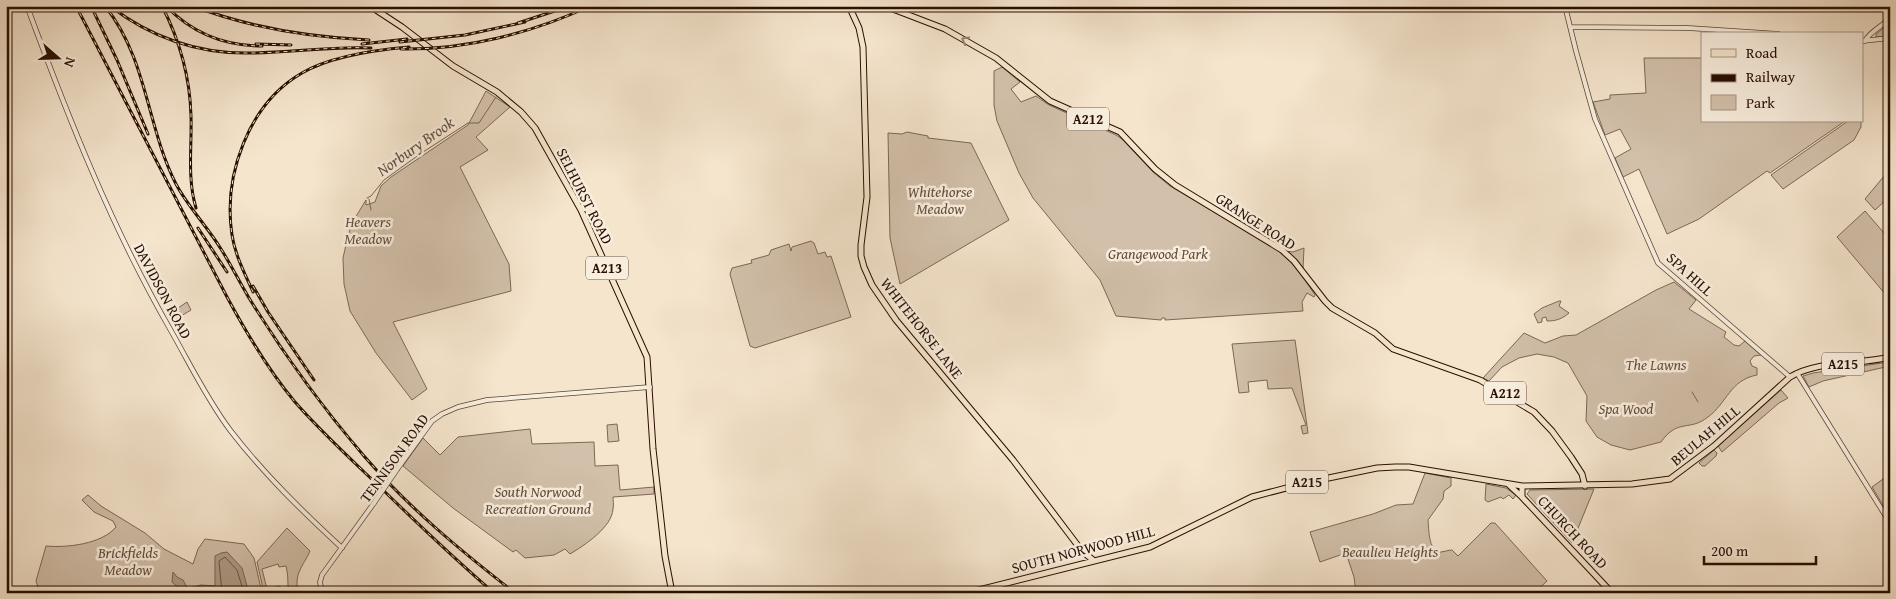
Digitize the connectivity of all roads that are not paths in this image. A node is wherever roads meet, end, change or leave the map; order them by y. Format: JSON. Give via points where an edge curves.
{"nodes":[{"id":1,"x":28,"y":6,"type":"edge"},
{"id":2,"x":370,"y":6,"type":"edge"},
{"id":3,"x":849,"y":6,"type":"edge"},
{"id":4,"x":885,"y":6,"type":"edge"},
{"id":5,"x":1566,"y":6,"type":"edge"},
{"id":6,"x":1890,"y":18,"type":"edge"},
{"id":7,"x":1571,"y":27,"type":"junction"},
{"id":8,"x":1749,"y":32,"type":"edge"},
{"id":9,"x":1890,"y":38,"type":"edge"},
{"id":10,"x":1864,"y":41,"type":"edge"},
{"id":11,"x":1890,"y":357,"type":"edge"},
{"id":12,"x":1797,"y":373,"type":"junction"},
{"id":13,"x":1790,"y":377,"type":"junction"},
{"id":14,"x":650,"y":387,"type":"junction"},
{"id":15,"x":1508,"y":484,"type":"junction"},
{"id":16,"x":1522,"y":486,"type":"junction"},
{"id":17,"x":1585,"y":486,"type":"junction"},
{"id":18,"x":1522,"y":497,"type":"junction"},
{"id":19,"x":1890,"y":523,"type":"edge"},
{"id":20,"x":342,"y":548,"type":"junction"},
{"id":21,"x":1083,"y":552,"type":"junction"},
{"id":22,"x":1093,"y":560,"type":"junction"},
{"id":23,"x":1076,"y":564,"type":"junction"},
{"id":24,"x":322,"y":593,"type":"edge"},
{"id":25,"x":672,"y":593,"type":"edge"},
{"id":26,"x":967,"y":593,"type":"edge"},
{"id":27,"x":1612,"y":593,"type":"edge"}],
"edges":[{"from":1,"to":20,"type":"street","name":"DAVIDSON ROAD","via":[[64,105],[108,208],[157,307],[204,390],[241,443]]},
{"from":2,"to":14,"type":"main road","name":"SELHURST ROAD","number":"A213","via":[[453,66],[498,92],[535,128],[581,210],[645,350]]},
{"from":3,"to":21,"type":"main road","name":"WHITEHORSE LANE","via":[[863,47],[867,197],[861,256],[867,275],[896,320],[1013,460]]},
{"from":17,"to":4,"type":"main road","name":"GRANGE ROAD","number":"A212","one_way":true,"via":[[1571,456],[1534,412],[1480,380],[1393,348],[1332,308],[1282,250],[1155,170],[1120,132],[1050,101],[996,58],[939,26]]},
{"from":5,"to":7,"type":"street","name":"SPA HILL"},
{"from":6,"to":10,"type":"street"},
{"from":7,"to":8,"type":"street"},
{"from":7,"to":13,"type":"street","name":"SPA HILL","via":[[1593,114],[1660,265]]},
{"from":9,"to":10,"type":"street"},
{"from":11,"to":12,"type":"main road","name":"BEULAH HILL","number":"A215"},
{"from":12,"to":13,"type":"main road","name":"BEULAH HILL","number":"A215"},
{"from":12,"to":19,"type":"street"},
{"from":13,"to":17,"type":"main road","name":"BEULAH HILL","number":"A215","via":[[1714,446],[1670,479]]},
{"from":14,"to":20,"type":"street","name":"TENNISON ROAD","bridge":true,"via":[[487,400],[458,407],[437,417]]},
{"from":14,"to":25,"type":"main road","name":"SELHURST ROAD","number":"A213","via":[[664,547]]},
{"from":15,"to":16,"type":"main road","name":"SOUTH NORWOOD HILL","number":"A215"},
{"from":15,"to":18,"type":"main road"},
{"from":15,"to":22,"type":"main road","name":"SOUTH NORWOOD HILL","number":"A215","via":[[1407,467],[1377,468],[1258,495],[1150,547]]},
{"from":16,"to":17,"type":"main road","name":"BEULAH HILL","number":"A215"},
{"from":16,"to":18,"type":"main road","name":"CHURCH ROAD"},
{"from":18,"to":27,"type":"main road","name":"CHURCH ROAD"},
{"from":20,"to":24,"type":"street","name":"TENNISON ROAD","via":[[322,575]]},
{"from":21,"to":22,"type":"main road","name":"WHITEHORSE LANE"},
{"from":21,"to":23,"type":"main road"},
{"from":22,"to":23,"type":"main road","name":"SOUTH NORWOOD HILL","number":"A215"},
{"from":23,"to":26,"type":"main road","name":"SOUTH NORWOOD HILL","number":"A215"}]}
